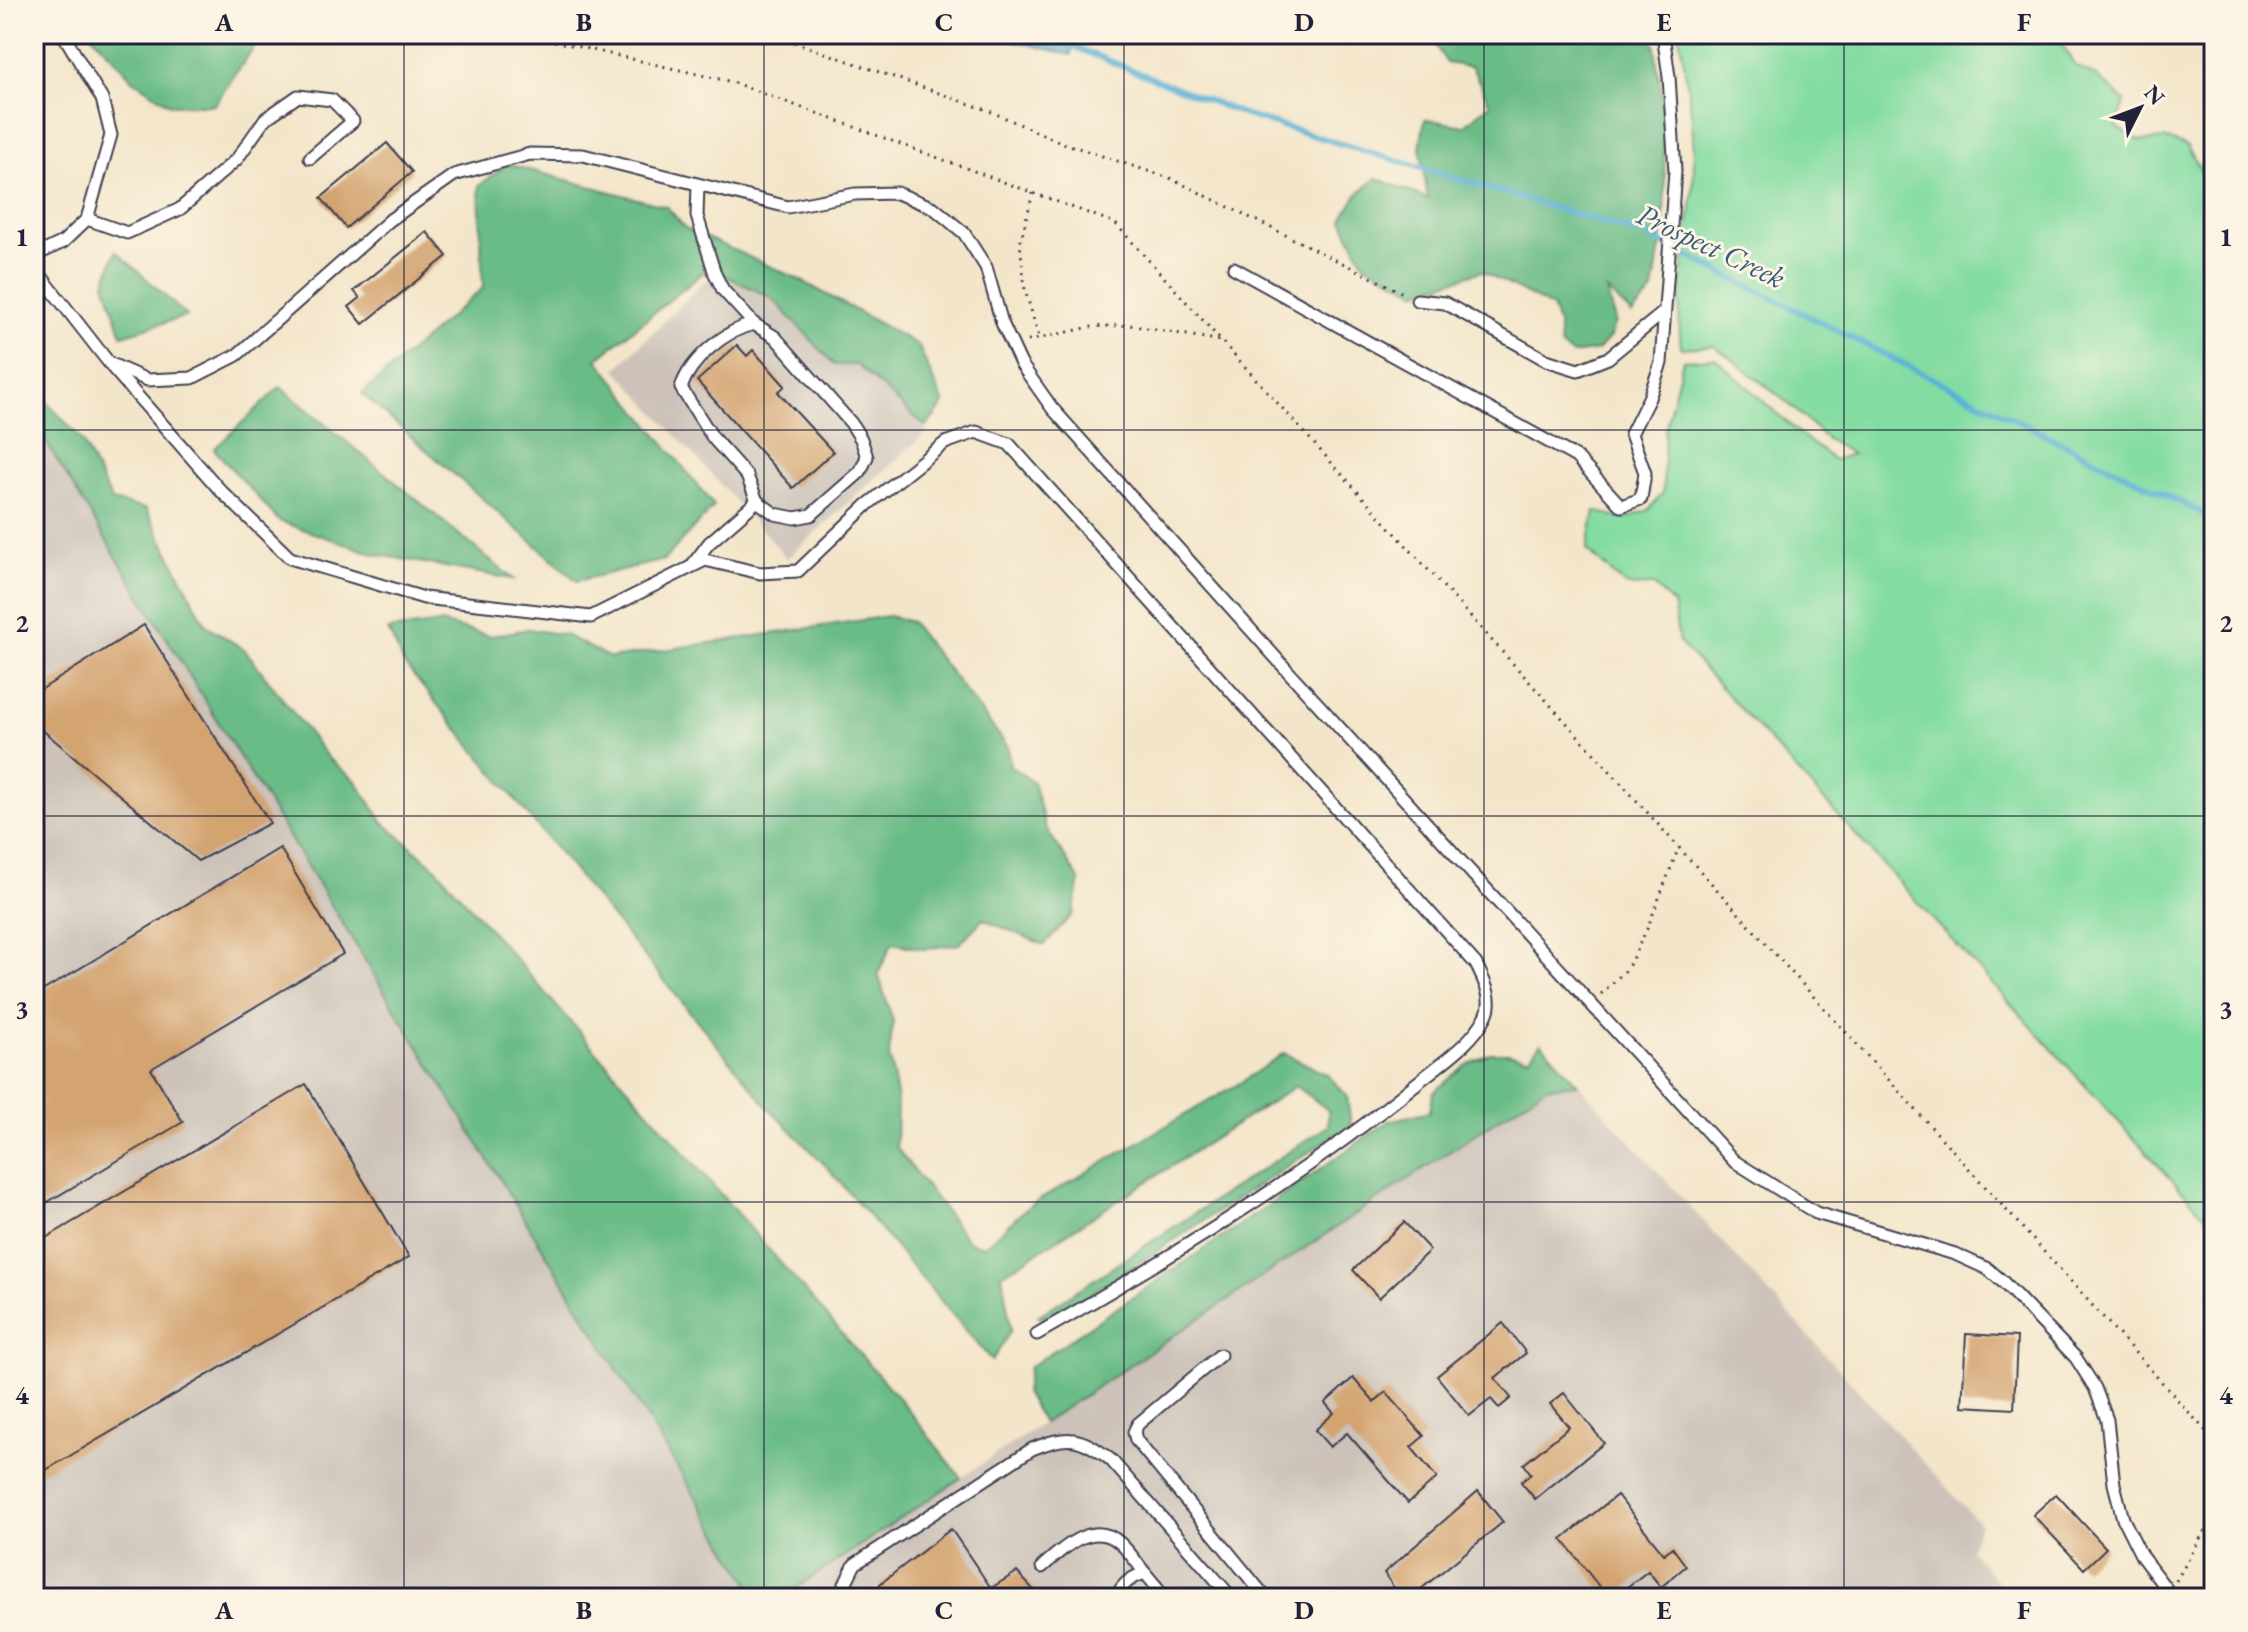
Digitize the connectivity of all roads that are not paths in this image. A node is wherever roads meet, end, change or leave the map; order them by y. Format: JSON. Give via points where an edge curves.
{"nodes":[{"id":1,"x":63,"y":34,"type":"edge"},
{"id":2,"x":1663,"y":34,"type":"edge"},
{"id":3,"x":310,"y":158,"type":"dead end"},
{"id":4,"x":698,"y":185,"type":"junction"},
{"id":5,"x":87,"y":219,"type":"junction"},
{"id":6,"x":34,"y":256,"type":"edge"},
{"id":7,"x":34,"y":267,"type":"edge"},
{"id":8,"x":1234,"y":268,"type":"dead end"},
{"id":9,"x":1417,"y":300,"type":"road end"},
{"id":10,"x":1664,"y":312,"type":"junction"},
{"id":11,"x":754,"y":324,"type":"junction"},
{"id":12,"x":109,"y":363,"type":"junction"},
{"id":13,"x":757,"y":501,"type":"junction"},
{"id":14,"x":691,"y":567,"type":"junction"},
{"id":15,"x":1037,"y":1334,"type":"dead end"},
{"id":16,"x":1220,"y":1355,"type":"dead end"},
{"id":17,"x":1042,"y":1567,"type":"dead end"},
{"id":18,"x":1145,"y":1573,"type":"junction"},
{"id":19,"x":2171,"y":1596,"type":"edge"},
{"id":20,"x":838,"y":1598,"type":"edge"},
{"id":21,"x":1115,"y":1598,"type":"edge"},
{"id":22,"x":1166,"y":1598,"type":"edge"},
{"id":23,"x":1232,"y":1598,"type":"edge"},
{"id":24,"x":1266,"y":1598,"type":"edge"}],
"edges":[{"from":1,"to":5,"type":"lane","via":[[102,99],[111,135]]},
{"from":2,"to":10,"type":"lane","via":[[1675,171]]},
{"from":3,"to":5,"type":"lane","via":[[353,121],[332,100],[298,96],[265,119],[237,159],[180,209],[127,233]]},
{"from":4,"to":11,"type":"lane","via":[[697,216],[715,274]]},
{"from":4,"to":12,"type":"lane","via":[[583,155],[530,154],[454,175],[390,220],[237,355],[192,378],[147,380]]},
{"from":4,"to":19,"type":"lane","via":[[788,207],[855,194],[897,193],[934,208],[964,233],[986,267],[1021,364],[1052,408],[1734,1161],[1816,1213],[1955,1254],[1988,1269],[2076,1358],[2107,1420],[2123,1519]]},
{"from":5,"to":6,"type":"lane","via":[[63,242]]},
{"from":7,"to":12,"type":"lane"},
{"from":8,"to":10,"type":"lane","via":[[1576,457],[1621,506],[1641,499],[1645,473],[1631,434],[1661,363]]},
{"from":9,"to":10,"type":"lane","via":[[1445,303],[1546,360],[1578,370],[1608,358]]},
{"from":11,"to":13,"type":"lane","via":[[737,328],[707,352],[686,373],[681,388],[713,438],[747,476]]},
{"from":11,"to":13,"type":"lane","via":[[775,337],[851,423],[867,457],[860,472],[811,515],[775,514]]},
{"from":12,"to":14,"type":"lane","via":[[220,490],[290,558],[424,598],[591,617]]},
{"from":13,"to":14,"type":"lane","via":[[709,543]]},
{"from":14,"to":15,"type":"lane","via":[[705,560],[760,573],[798,571],[867,505],[945,443],[976,432],[1009,444],[1476,964],[1488,989],[1488,1013],[1470,1039],[1406,1091],[1304,1169]]},
{"from":16,"to":24,"type":"lane","via":[[1134,1432]]},
{"from":17,"to":18,"type":"lane","via":[[1069,1543],[1104,1535],[1118,1540]]},
{"from":18,"to":21,"type":"lane","via":[[1122,1585]]},
{"from":18,"to":22,"type":"lane"},
{"from":20,"to":23,"type":"lane","via":[[855,1564],[1032,1449],[1074,1438],[1111,1460]]}]}
